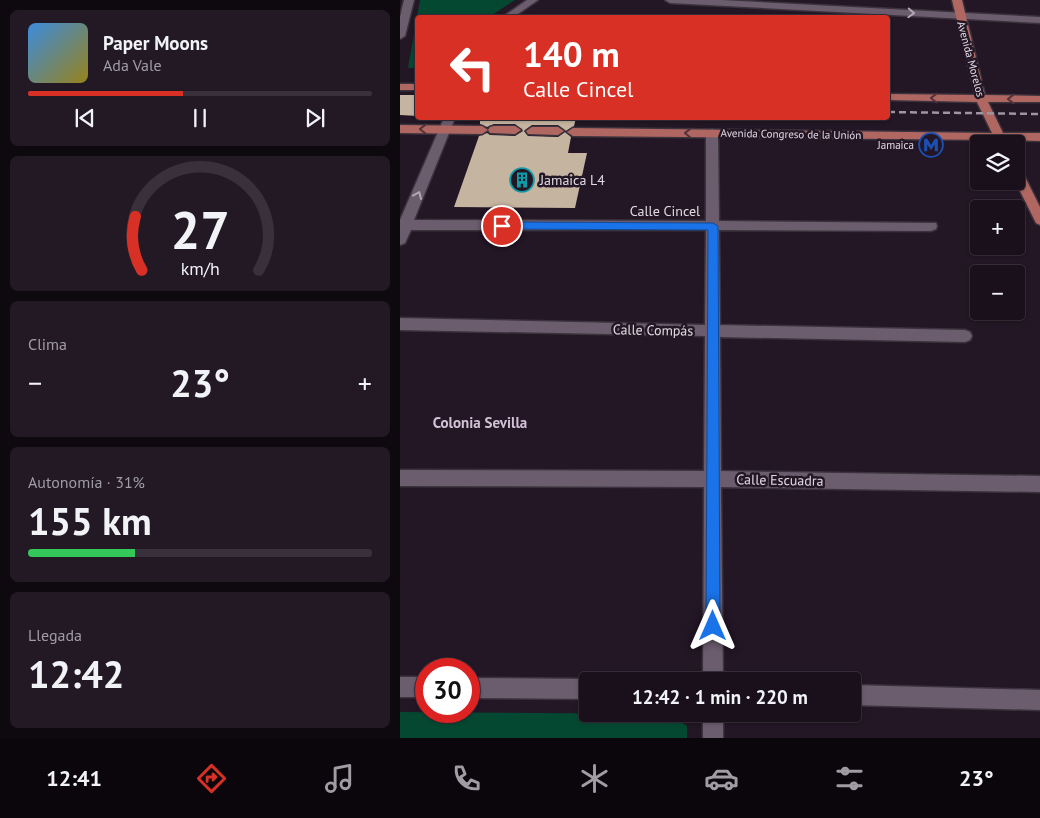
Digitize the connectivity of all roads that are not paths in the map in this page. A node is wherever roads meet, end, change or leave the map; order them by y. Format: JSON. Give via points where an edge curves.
{"nodes":[{"id":1,"x":409,"y":0,"type":"edge"},
{"id":2,"x":533,"y":0,"type":"edge"},
{"id":3,"x":670,"y":0,"type":"edge"},
{"id":4,"x":956,"y":0,"type":"edge"},
{"id":5,"x":509,"y":15,"type":"edge"},
{"id":6,"x":960,"y":16,"type":"junction"},
{"id":7,"x":1040,"y":20,"type":"edge"},
{"id":8,"x":401,"y":30,"type":"edge"},
{"id":9,"x":400,"y":87,"type":"edge"},
{"id":10,"x":415,"y":87,"type":"edge"},
{"id":11,"x":890,"y":97,"type":"edge"},
{"id":12,"x":981,"y":99,"type":"junction"},
{"id":13,"x":1040,"y":99,"type":"edge"},
{"id":14,"x":447,"y":123,"type":"edge"},
{"id":15,"x":400,"y":129,"type":"edge"},
{"id":16,"x":482,"y":130,"type":"dead end"},
{"id":17,"x":494,"y":130,"type":"dead end"},
{"id":18,"x":515,"y":130,"type":"dead end"},
{"id":19,"x":532,"y":131,"type":"dead end"},
{"id":20,"x":558,"y":131,"type":"dead end"},
{"id":21,"x":573,"y":132,"type":"dead end"},
{"id":22,"x":712,"y":133,"type":"junction"},
{"id":23,"x":999,"y":135,"type":"edge"},
{"id":24,"x":1040,"y":137,"type":"edge"},
{"id":25,"x":1025,"y":138,"type":"edge"},
{"id":26,"x":970,"y":139,"type":"edge"},
{"id":27,"x":1025,"y":189,"type":"edge"},
{"id":28,"x":1040,"y":220,"type":"edge"},
{"id":29,"x":403,"y":225,"type":"edge"},
{"id":30,"x":713,"y":226,"type":"junction"},
{"id":31,"x":930,"y":226,"type":"dead end"},
{"id":32,"x":400,"y":240,"type":"edge"},
{"id":33,"x":400,"y":324,"type":"edge"},
{"id":34,"x":713,"y":331,"type":"junction"},
{"id":35,"x":965,"y":336,"type":"dead end"},
{"id":36,"x":400,"y":478,"type":"edge"},
{"id":37,"x":713,"y":479,"type":"junction"},
{"id":38,"x":1040,"y":484,"type":"edge"},
{"id":39,"x":713,"y":672,"type":"edge"},
{"id":40,"x":400,"y":687,"type":"edge"},
{"id":41,"x":415,"y":687,"type":"edge"},
{"id":42,"x":480,"y":688,"type":"edge"},
{"id":43,"x":579,"y":689,"type":"edge"},
{"id":44,"x":861,"y":695,"type":"edge"},
{"id":45,"x":1040,"y":700,"type":"edge"},
{"id":46,"x":713,"y":722,"type":"edge"},
{"id":47,"x":713,"y":738,"type":"edge"}],
"edges":[{"from":1,"to":8,"type":"street"},
{"from":2,"to":5,"type":"street"},
{"from":3,"to":6,"type":"street","one_way":true},
{"from":4,"to":6,"type":"main road","name":"Avenida Morelos"},
{"from":6,"to":7,"type":"street"},
{"from":6,"to":12,"type":"main road","name":"Avenida Morelos"},
{"from":9,"to":10,"type":"main road"},
{"from":12,"to":11,"type":"main road","one_way":true},
{"from":13,"to":12,"type":"main road","one_way":true},
{"from":12,"to":23,"type":"main road","name":"Avenida Morelos"},
{"from":14,"to":15,"type":"main road","one_way":true},
{"from":14,"to":16,"type":"main road"},
{"from":29,"to":14,"type":"street","one_way":true},
{"from":17,"to":18,"type":"main road"},
{"from":19,"to":20,"type":"main road"},
{"from":22,"to":21,"type":"main road","name":"Avenida Congreso de la Unión","one_way":true},
{"from":22,"to":26,"type":"main road","name":"Avenida Congreso de la Unión"},
{"from":22,"to":30,"type":"street"},
{"from":24,"to":25,"type":"main road","name":"Avenida Congreso de la Unión"},
{"from":27,"to":28,"type":"main road"},
{"from":29,"to":30,"type":"street","name":"Calle Cincel"},
{"from":29,"to":32,"type":"street"},
{"from":30,"to":31,"type":"street","name":"Calle Cincel"},
{"from":30,"to":34,"type":"street"},
{"from":33,"to":34,"type":"street","name":"Calle Compás"},
{"from":34,"to":35,"type":"street","name":"Calle Compás"},
{"from":34,"to":37,"type":"street"},
{"from":36,"to":37,"type":"street","name":"Calle Escuadra"},
{"from":37,"to":38,"type":"street","name":"Calle Escuadra"},
{"from":37,"to":39,"type":"street"},
{"from":40,"to":41,"type":"street"},
{"from":42,"to":43,"type":"street"},
{"from":44,"to":45,"type":"street"},
{"from":46,"to":47,"type":"street"}]}
